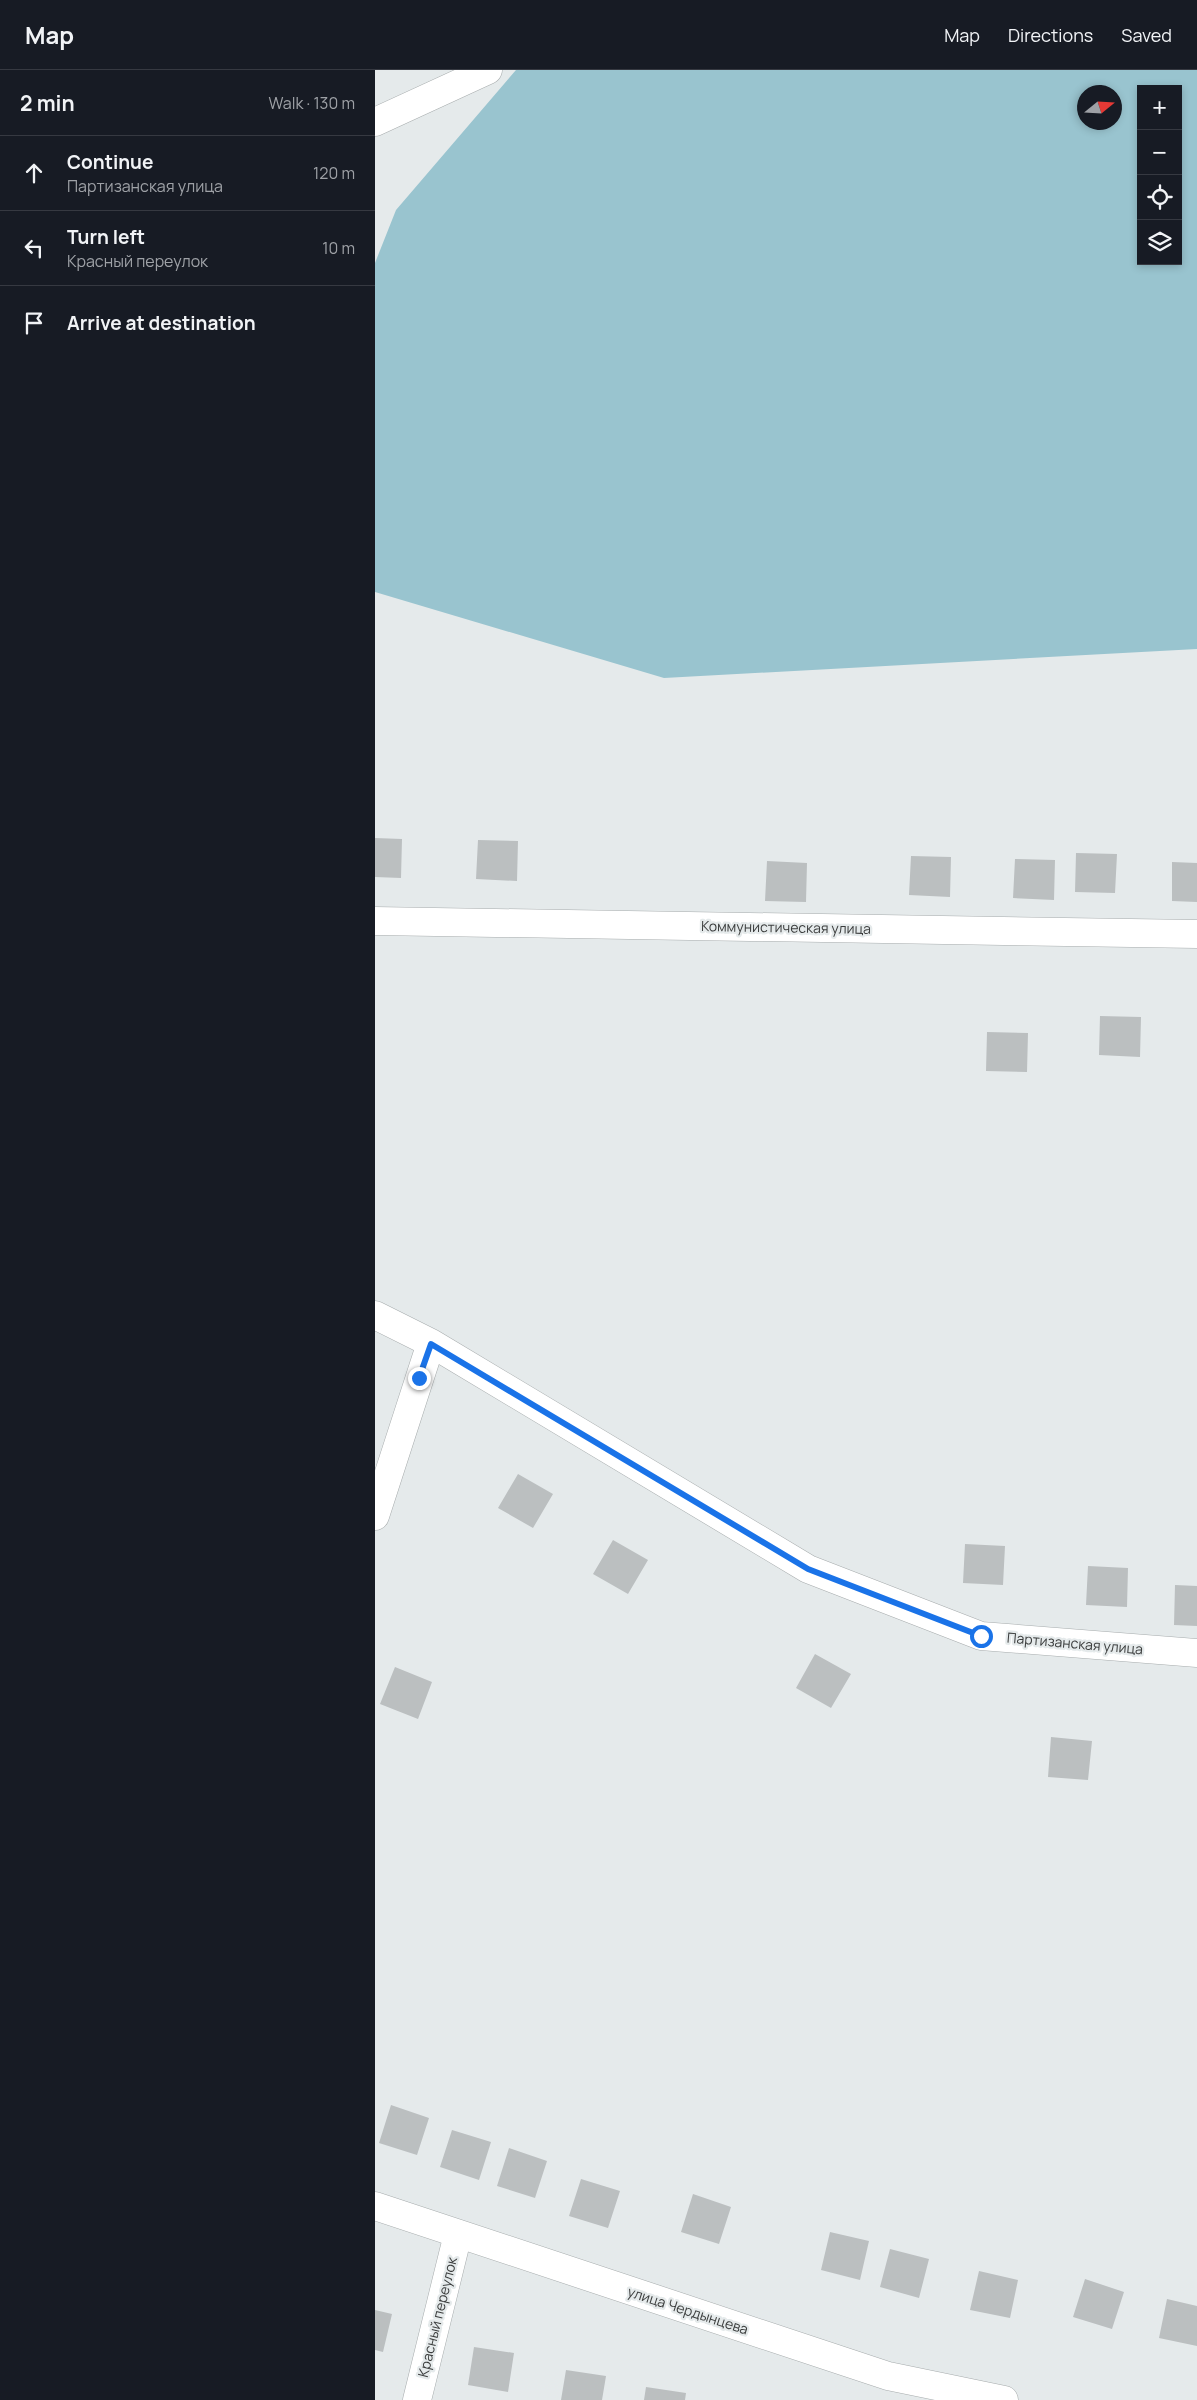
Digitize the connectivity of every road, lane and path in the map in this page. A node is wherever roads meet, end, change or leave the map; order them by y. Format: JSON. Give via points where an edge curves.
{"nodes":[{"id":1,"x":488,"y":70,"type":"edge"},
{"id":2,"x":375,"y":122,"type":"edge"},
{"id":3,"x":375,"y":921,"type":"edge"},
{"id":4,"x":1197,"y":934,"type":"edge"},
{"id":5,"x":375,"y":1315,"type":"edge"},
{"id":6,"x":431,"y":1344,"type":"junction"},
{"id":7,"x":375,"y":1516,"type":"edge"},
{"id":8,"x":1197,"y":1653,"type":"edge"},
{"id":9,"x":375,"y":2206,"type":"edge"},
{"id":10,"x":458,"y":2234,"type":"junction"},
{"id":11,"x":417,"y":2400,"type":"edge"},
{"id":12,"x":1004,"y":2400,"type":"edge"}],
"edges":[{"from":1,"to":2,"type":"street"},
{"from":3,"to":4,"type":"street","name":"Коммунистическая улица"},
{"from":5,"to":6,"type":"street","name":"Партизанская улица"},
{"from":6,"to":7,"type":"street"},
{"from":6,"to":8,"type":"street","name":"Партизанская улица","via":[[808,1569],[981,1636]]},
{"from":9,"to":10,"type":"street","name":"улица Чердынцева"},
{"from":10,"to":11,"type":"street","name":"Красный переулок"},
{"from":10,"to":12,"type":"street","name":"улица Чердынцева","via":[[888,2376]]}]}
